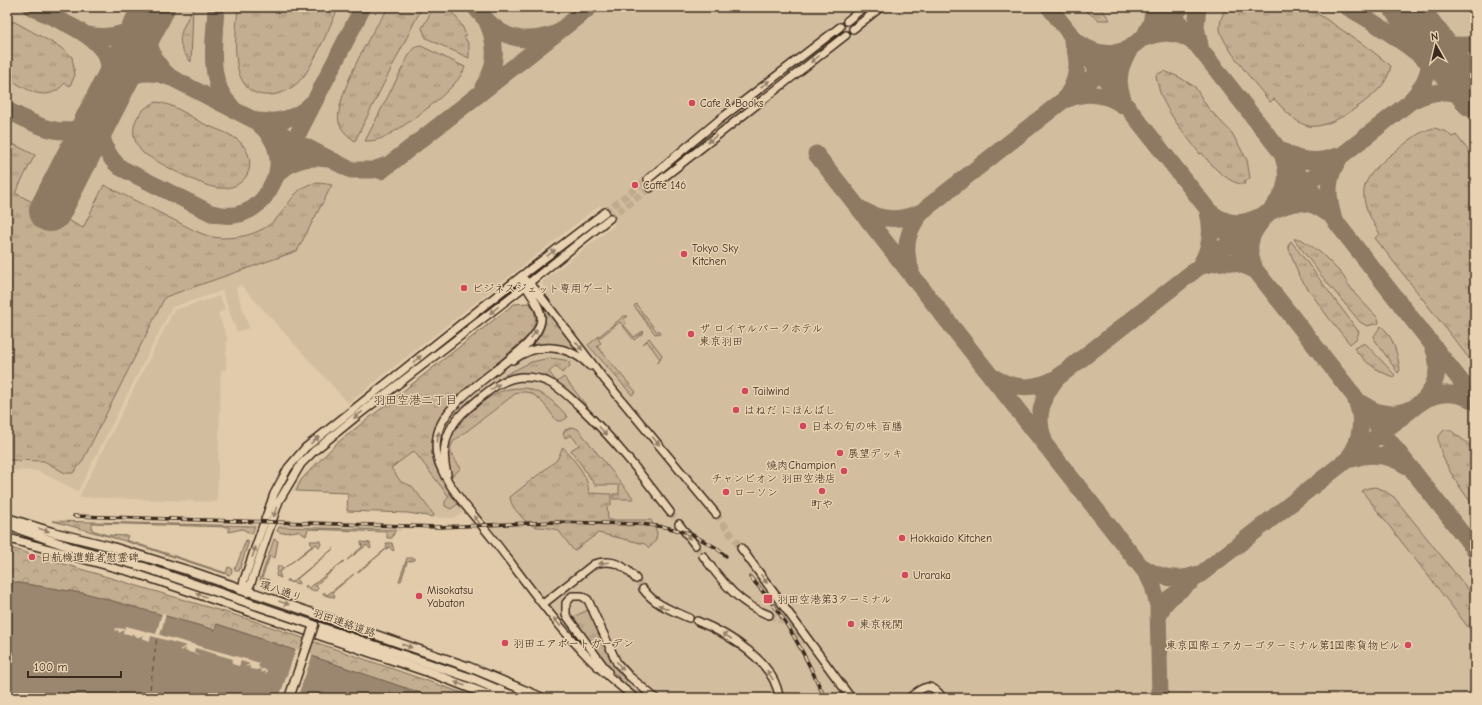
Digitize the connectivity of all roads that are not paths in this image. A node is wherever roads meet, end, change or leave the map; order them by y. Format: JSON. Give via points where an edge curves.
{"nodes":[{"id":1,"x":864,"y":7,"type":"edge"},
{"id":2,"x":881,"y":7,"type":"edge"},
{"id":3,"x":847,"y":21,"type":"dead end"},
{"id":4,"x":840,"y":27,"type":"dead end"},
{"id":5,"x":854,"y":28,"type":"dead end"},
{"id":6,"x":846,"y":35,"type":"dead end"},
{"id":7,"x":648,"y":179,"type":"tunnel mouth"},
{"id":8,"x":650,"y":188,"type":"tunnel mouth"},
{"id":9,"x":520,"y":277,"type":"junction"},
{"id":10,"x":527,"y":284,"type":"junction"},
{"id":11,"x":604,"y":379,"type":"junction"},
{"id":12,"x":459,"y":402,"type":"junction"},
{"id":13,"x":452,"y":485,"type":"junction"},
{"id":14,"x":670,"y":512,"type":"tunnel mouth"},
{"id":15,"x":716,"y":514,"type":"tunnel mouth"},
{"id":16,"x":7,"y":518,"type":"edge"},
{"id":17,"x":679,"y":524,"type":"tunnel mouth"},
{"id":18,"x":7,"y":525,"type":"edge"},
{"id":19,"x":7,"y":531,"type":"edge"},
{"id":20,"x":7,"y":538,"type":"edge"},
{"id":21,"x":695,"y":546,"type":"tunnel mouth"},
{"id":22,"x":70,"y":547,"type":"junction"},
{"id":23,"x":741,"y":548,"type":"tunnel mouth"},
{"id":24,"x":703,"y":556,"type":"tunnel mouth"},
{"id":25,"x":636,"y":579,"type":"tunnel mouth"},
{"id":26,"x":643,"y":589,"type":"tunnel mouth"},
{"id":27,"x":245,"y":590,"type":"junction"},
{"id":28,"x":543,"y":604,"type":"junction"},
{"id":29,"x":238,"y":608,"type":"junction"},
{"id":30,"x":769,"y":615,"type":"tunnel mouth"},
{"id":31,"x":689,"y":618,"type":"dead end"},
{"id":32,"x":697,"y":621,"type":"dead end"},
{"id":33,"x":314,"y":625,"type":"junction"},
{"id":34,"x":807,"y":643,"type":"tunnel mouth"},
{"id":35,"x":816,"y":653,"type":"junction"},
{"id":36,"x":614,"y":680,"type":"junction"},
{"id":37,"x":838,"y":682,"type":"junction"},
{"id":38,"x":289,"y":698,"type":"edge"},
{"id":39,"x":496,"y":698,"type":"edge"},
{"id":40,"x":518,"y":698,"type":"edge"},
{"id":41,"x":543,"y":698,"type":"edge"},
{"id":42,"x":635,"y":698,"type":"edge"},
{"id":43,"x":655,"y":698,"type":"edge"},
{"id":44,"x":778,"y":698,"type":"edge"},
{"id":45,"x":847,"y":698,"type":"edge"},
{"id":46,"x":851,"y":698,"type":"edge"},
{"id":47,"x":909,"y":698,"type":"edge"},
{"id":48,"x":943,"y":698,"type":"edge"}],
"edges":[{"from":1,"to":3,"type":"street"},
{"from":2,"to":5,"type":"street"},
{"from":7,"to":4,"type":"street","one_way":true,"via":[[719,120]]},
{"from":6,"to":8,"type":"street","one_way":true},
{"from":9,"to":10,"type":"street"},
{"from":9,"to":10,"type":"street","one_way":true,"via":[[608,215]]},
{"from":27,"to":9,"type":"street","one_way":true,"via":[[274,494],[296,458],[315,439]]},
{"from":10,"to":11,"type":"street","one_way":true},
{"from":12,"to":10,"type":"street","one_way":true,"via":[[463,395],[536,334],[540,322],[539,311]]},
{"from":10,"to":27,"type":"street","one_way":true,"via":[[357,416],[301,464],[279,501]]},
{"from":11,"to":12,"type":"street","via":[[586,361],[573,353],[553,347],[540,348],[520,356]]},
{"from":11,"to":15,"type":"street","one_way":true},
{"from":13,"to":12,"type":"street","one_way":true,"via":[[439,464],[436,444],[441,423]]},
{"from":13,"to":14,"type":"street","one_way":true,"via":[[445,468],[444,451],[454,423],[500,383],[532,378],[554,385],[589,416]]},
{"from":28,"to":13,"type":"street","one_way":true},
{"from":16,"to":27,"type":"main road","name":"環八通り","one_way":true,"via":[[109,546]]},
{"from":17,"to":21,"type":"street","one_way":true},
{"from":18,"to":22,"type":"main road"},
{"from":19,"to":22,"type":"main road"},
{"from":29,"to":20,"type":"main road","one_way":true,"via":[[136,573]]},
{"from":22,"to":33,"type":"main road","name":"羽田連絡道路","bridge":true,"via":[[144,567]]},
{"from":23,"to":35,"type":"street","one_way":true},
{"from":24,"to":30,"type":"street","via":[[734,595],[751,608]]},
{"from":25,"to":28,"type":"street","one_way":true,"via":[[617,563],[594,564]]},
{"from":31,"to":26,"type":"street","one_way":true,"via":[[658,605]]},
{"from":27,"to":29,"type":"street"},
{"from":27,"to":41,"type":"main road","name":"環八通り","one_way":true,"via":[[469,668]]},
{"from":36,"to":28,"type":"street","one_way":true,"via":[[583,652]]},
{"from":39,"to":29,"type":"main road","one_way":true,"via":[[434,674]]},
{"from":44,"to":32,"type":"street","one_way":true,"via":[[774,681],[763,665],[727,635]]},
{"from":33,"to":38,"type":"main road","bridge":true},
{"from":33,"to":40,"type":"main road","name":"羽田連絡道路","via":[[468,677]]},
{"from":34,"to":35,"type":"street"},
{"from":35,"to":37,"type":"street"},
{"from":36,"to":42,"type":"street"},
{"from":36,"to":43,"type":"street","one_way":true,"via":[[566,614],[566,603],[572,596],[582,596],[588,600],[617,663]]},
{"from":37,"to":45,"type":"street"},
{"from":37,"to":46,"type":"street"},
{"from":47,"to":48,"type":"street","via":[[930,686]]}]}
